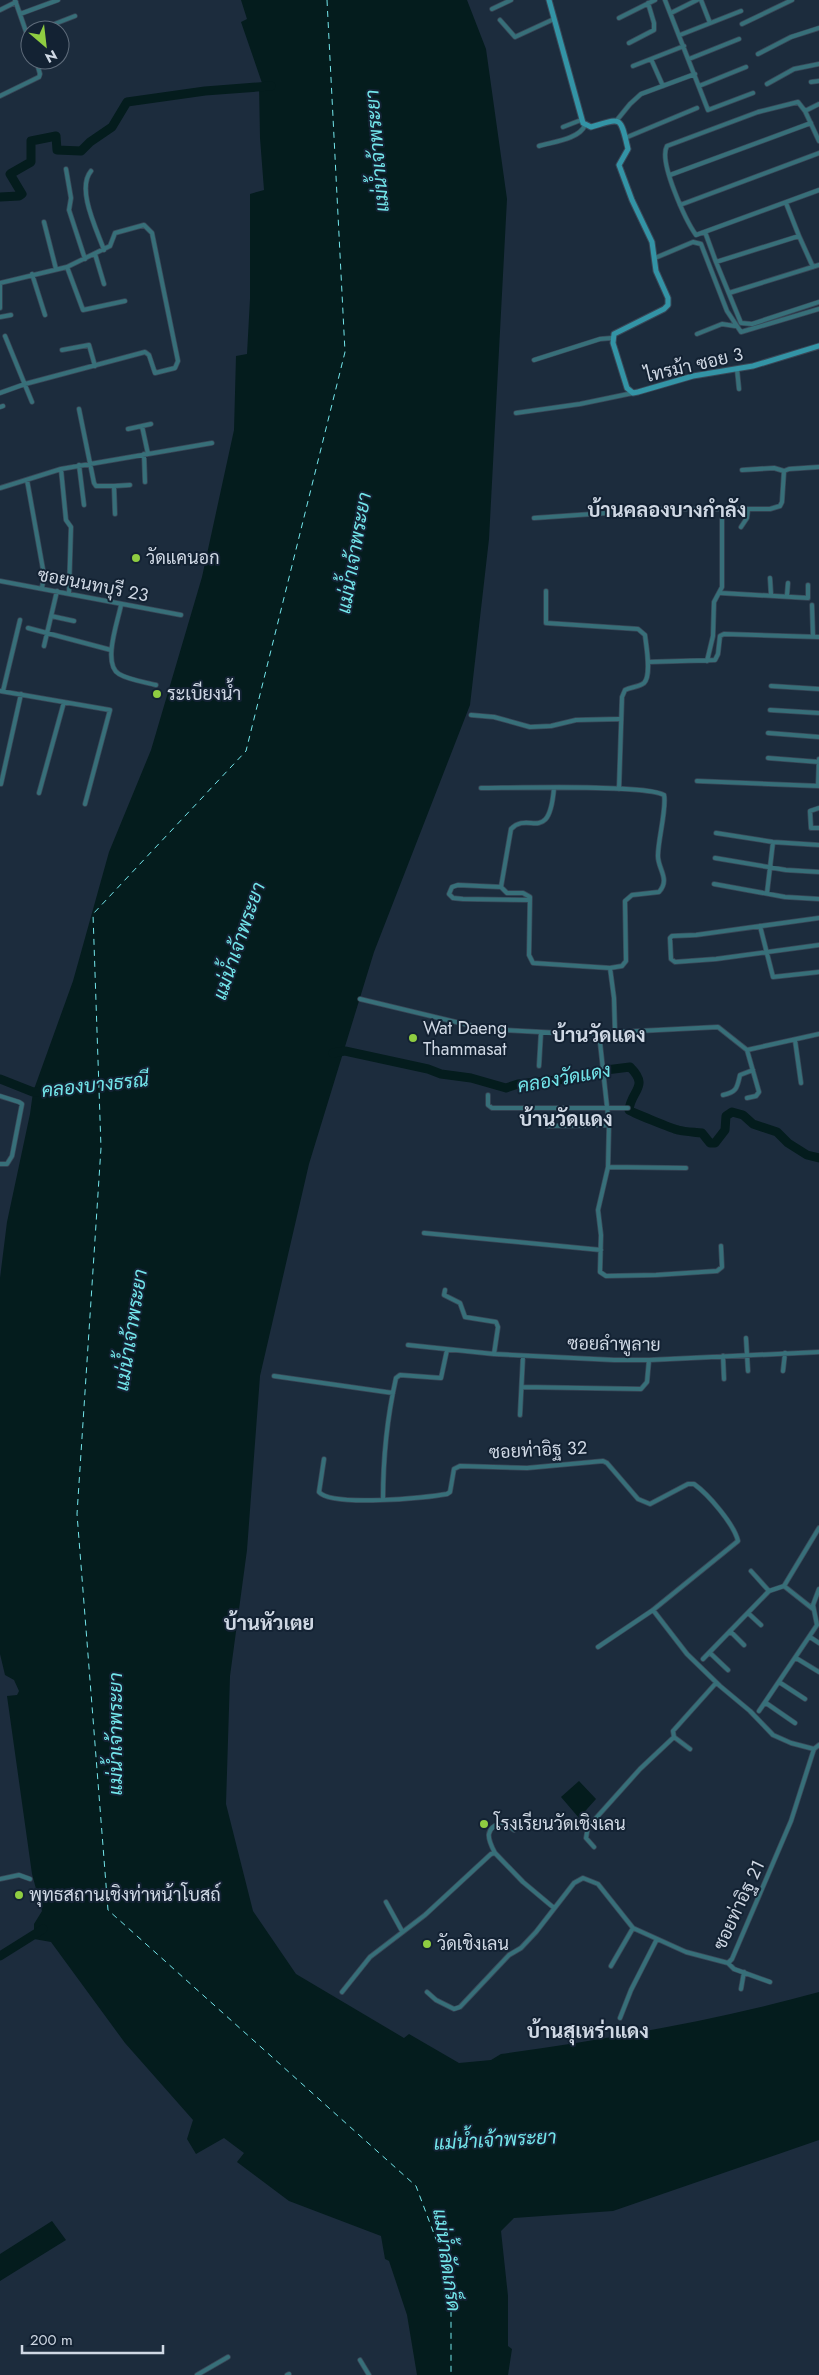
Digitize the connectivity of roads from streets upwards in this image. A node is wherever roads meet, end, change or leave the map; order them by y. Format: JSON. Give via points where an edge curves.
{"nodes":[{"id":1,"x":58,"y":0,"type":"edge"},
{"id":2,"x":511,"y":0,"type":"edge"},
{"id":3,"x":549,"y":0,"type":"edge"},
{"id":4,"x":655,"y":0,"type":"edge"},
{"id":5,"x":665,"y":0,"type":"edge"},
{"id":6,"x":699,"y":0,"type":"edge"},
{"id":7,"x":792,"y":0,"type":"edge"},
{"id":8,"x":16,"y":1,"type":"edge"},
{"id":9,"x":648,"y":3,"type":"junction"},
{"id":10,"x":492,"y":9,"type":"dead end"},
{"id":11,"x":0,"y":10,"type":"edge"},
{"id":12,"x":741,"y":11,"type":"dead end"},
{"id":13,"x":671,"y":13,"type":"junction"},
{"id":14,"x":20,"y":14,"type":"junction"},
{"id":15,"x":75,"y":16,"type":"dead end"},
{"id":16,"x":619,"y":18,"type":"dead end"},
{"id":17,"x":554,"y":19,"type":"junction"},
{"id":18,"x":23,"y":20,"type":"edge"},
{"id":19,"x":65,"y":20,"type":"edge"},
{"id":20,"x":500,"y":20,"type":"dead end"},
{"id":21,"x":710,"y":23,"type":"junction"},
{"id":22,"x":742,"y":24,"type":"dead end"},
{"id":23,"x":819,"y":28,"type":"edge"},
{"id":24,"x":680,"y":35,"type":"junction"},
{"id":25,"x":739,"y":39,"type":"dead end"},
{"id":26,"x":629,"y":43,"type":"dead end"},
{"id":27,"x":684,"y":46,"type":"junction"},
{"id":28,"x":758,"y":54,"type":"dead end"},
{"id":29,"x":651,"y":59,"type":"junction"},
{"id":30,"x":689,"y":59,"type":"junction"},
{"id":31,"x":819,"y":64,"type":"edge"},
{"id":32,"x":633,"y":66,"type":"dead end"},
{"id":33,"x":746,"y":67,"type":"dead end"},
{"id":34,"x":39,"y":70,"type":"edge"},
{"id":35,"x":695,"y":74,"type":"junction"},
{"id":36,"x":819,"y":81,"type":"edge"},
{"id":37,"x":812,"y":82,"type":"dead end"},
{"id":38,"x":767,"y":84,"type":"dead end"},
{"id":39,"x":662,"y":86,"type":"junction"},
{"id":40,"x":699,"y":86,"type":"junction"},
{"id":41,"x":753,"y":93,"type":"dead end"},
{"id":42,"x":0,"y":96,"type":"edge"},
{"id":43,"x":819,"y":104,"type":"edge"},
{"id":44,"x":698,"y":108,"type":"dead end"},
{"id":45,"x":805,"y":111,"type":"junction"},
{"id":46,"x":581,"y":120,"type":"junction"},
{"id":47,"x":617,"y":120,"type":"junction"},
{"id":48,"x":811,"y":123,"type":"junction"},
{"id":49,"x":585,"y":125,"type":"junction"},
{"id":50,"x":563,"y":127,"type":"dead end"},
{"id":51,"x":625,"y":138,"type":"junction"},
{"id":52,"x":819,"y":141,"type":"edge"},
{"id":53,"x":539,"y":146,"type":"dead end"},
{"id":54,"x":819,"y":153,"type":"edge"},
{"id":55,"x":66,"y":170,"type":"dead end"},
{"id":56,"x":91,"y":171,"type":"dead end"},
{"id":57,"x":670,"y":175,"type":"junction"},
{"id":58,"x":819,"y":190,"type":"edge"},
{"id":59,"x":786,"y":203,"type":"junction"},
{"id":60,"x":680,"y":205,"type":"junction"},
{"id":61,"x":44,"y":222,"type":"dead end"},
{"id":62,"x":705,"y":232,"type":"junction"},
{"id":63,"x":800,"y":236,"type":"junction"},
{"id":64,"x":104,"y":250,"type":"junction"},
{"id":65,"x":95,"y":254,"type":"junction"},
{"id":66,"x":655,"y":258,"type":"junction"},
{"id":67,"x":85,"y":259,"type":"junction"},
{"id":68,"x":716,"y":262,"type":"junction"},
{"id":69,"x":819,"y":265,"type":"edge"},
{"id":70,"x":67,"y":267,"type":"junction"},
{"id":71,"x":814,"y":267,"type":"junction"},
{"id":72,"x":56,"y":269,"type":"junction"},
{"id":73,"x":32,"y":274,"type":"junction"},
{"id":74,"x":0,"y":283,"type":"edge"},
{"id":75,"x":104,"y":284,"type":"dead end"},
{"id":76,"x":729,"y":293,"type":"junction"},
{"id":77,"x":125,"y":301,"type":"dead end"},
{"id":78,"x":819,"y":302,"type":"edge"},
{"id":79,"x":0,"y":308,"type":"edge"},
{"id":80,"x":819,"y":309,"type":"edge"},
{"id":81,"x":11,"y":315,"type":"dead end"},
{"id":82,"x":44,"y":315,"type":"dead end"},
{"id":83,"x":0,"y":317,"type":"edge"},
{"id":84,"x":735,"y":326,"type":"junction"},
{"id":85,"x":697,"y":334,"type":"dead end"},
{"id":86,"x":5,"y":336,"type":"dead end"},
{"id":87,"x":612,"y":338,"type":"junction"},
{"id":88,"x":819,"y":346,"type":"edge"},
{"id":89,"x":62,"y":350,"type":"dead end"},
{"id":90,"x":534,"y":360,"type":"dead end"},
{"id":91,"x":95,"y":366,"type":"junction"},
{"id":92,"x":737,"y":369,"type":"junction"},
{"id":93,"x":25,"y":384,"type":"junction"},
{"id":94,"x":739,"y":389,"type":"dead end"},
{"id":95,"x":0,"y":393,"type":"edge"},
{"id":96,"x":633,"y":393,"type":"junction"},
{"id":97,"x":32,"y":402,"type":"dead end"},
{"id":98,"x":79,"y":409,"type":"dead end"},
{"id":99,"x":516,"y":413,"type":"dead end"},
{"id":100,"x":151,"y":424,"type":"dead end"},
{"id":101,"x":142,"y":426,"type":"junction"},
{"id":102,"x":128,"y":429,"type":"dead end"},
{"id":103,"x":212,"y":443,"type":"dead end"},
{"id":104,"x":146,"y":454,"type":"junction"},
{"id":105,"x":91,"y":463,"type":"junction"},
{"id":106,"x":79,"y":465,"type":"junction"},
{"id":107,"x":819,"y":467,"type":"edge"},
{"id":108,"x":60,"y":469,"type":"junction"},
{"id":109,"x":742,"y":470,"type":"dead end"},
{"id":110,"x":784,"y":471,"type":"junction"},
{"id":111,"x":26,"y":480,"type":"junction"},
{"id":112,"x":145,"y":482,"type":"dead end"},
{"id":113,"x":130,"y":485,"type":"dead end"},
{"id":114,"x":114,"y":486,"type":"junction"},
{"id":115,"x":0,"y":488,"type":"edge"},
{"id":116,"x":84,"y":505,"type":"dead end"},
{"id":117,"x":722,"y":509,"type":"junction"},
{"id":118,"x":748,"y":509,"type":"junction"},
{"id":119,"x":114,"y":514,"type":"dead end"},
{"id":120,"x":534,"y":518,"type":"dead end"},
{"id":121,"x":742,"y":527,"type":"dead end"},
{"id":122,"x":770,"y":578,"type":"dead end"},
{"id":123,"x":0,"y":581,"type":"edge"},
{"id":124,"x":788,"y":584,"type":"dead end"},
{"id":125,"x":808,"y":586,"type":"dead end"},
{"id":126,"x":42,"y":588,"type":"junction"},
{"id":127,"x":57,"y":591,"type":"junction"},
{"id":128,"x":546,"y":591,"type":"dead end"},
{"id":129,"x":70,"y":593,"type":"junction"},
{"id":130,"x":721,"y":593,"type":"junction"},
{"id":131,"x":771,"y":594,"type":"junction"},
{"id":132,"x":787,"y":595,"type":"junction"},
{"id":133,"x":121,"y":605,"type":"junction"},
{"id":134,"x":812,"y":605,"type":"dead end"},
{"id":135,"x":181,"y":615,"type":"dead end"},
{"id":136,"x":51,"y":616,"type":"junction"},
{"id":137,"x":20,"y":620,"type":"dead end"},
{"id":138,"x":74,"y":621,"type":"dead end"},
{"id":139,"x":28,"y":628,"type":"dead end"},
{"id":140,"x":47,"y":632,"type":"junction"},
{"id":141,"x":813,"y":637,"type":"junction"},
{"id":142,"x":819,"y":637,"type":"edge"},
{"id":143,"x":44,"y":646,"type":"dead end"},
{"id":144,"x":111,"y":650,"type":"junction"},
{"id":145,"x":706,"y":661,"type":"junction"},
{"id":146,"x":648,"y":662,"type":"junction"},
{"id":147,"x":156,"y":685,"type":"dead end"},
{"id":148,"x":771,"y":686,"type":"dead end"},
{"id":149,"x":819,"y":689,"type":"edge"},
{"id":150,"x":2,"y":691,"type":"edge"},
{"id":151,"x":21,"y":694,"type":"junction"},
{"id":152,"x":64,"y":702,"type":"junction"},
{"id":153,"x":770,"y":710,"type":"dead end"},
{"id":154,"x":819,"y":713,"type":"edge"},
{"id":155,"x":472,"y":715,"type":"dead end"},
{"id":156,"x":619,"y":719,"type":"junction"},
{"id":157,"x":768,"y":733,"type":"dead end"},
{"id":158,"x":819,"y":737,"type":"edge"},
{"id":159,"x":768,"y":758,"type":"dead end"},
{"id":160,"x":819,"y":760,"type":"edge"},
{"id":161,"x":697,"y":781,"type":"dead end"},
{"id":162,"x":1,"y":784,"type":"edge"},
{"id":163,"x":818,"y":786,"type":"edge"},
{"id":164,"x":481,"y":788,"type":"dead end"},
{"id":165,"x":554,"y":788,"type":"junction"},
{"id":166,"x":619,"y":789,"type":"junction"},
{"id":167,"x":39,"y":792,"type":"dead end"},
{"id":168,"x":85,"y":804,"type":"dead end"},
{"id":169,"x":819,"y":808,"type":"edge"},
{"id":170,"x":819,"y":828,"type":"edge"},
{"id":171,"x":716,"y":833,"type":"dead end"},
{"id":172,"x":774,"y":842,"type":"junction"},
{"id":173,"x":819,"y":845,"type":"edge"},
{"id":174,"x":715,"y":858,"type":"dead end"},
{"id":175,"x":770,"y":867,"type":"junction"},
{"id":176,"x":819,"y":872,"type":"edge"},
{"id":177,"x":714,"y":884,"type":"dead end"},
{"id":178,"x":501,"y":887,"type":"junction"},
{"id":179,"x":767,"y":893,"type":"junction"},
{"id":180,"x":819,"y":899,"type":"edge"},
{"id":181,"x":530,"y":900,"type":"junction"},
{"id":182,"x":819,"y":918,"type":"edge"},
{"id":183,"x":760,"y":926,"type":"junction"},
{"id":184,"x":819,"y":945,"type":"edge"},
{"id":185,"x":766,"y":952,"type":"junction"},
{"id":186,"x":610,"y":968,"type":"junction"},
{"id":187,"x":819,"y":972,"type":"edge"},
{"id":188,"x":360,"y":999,"type":"dead end"},
{"id":189,"x":541,"y":1032,"type":"junction"},
{"id":190,"x":615,"y":1032,"type":"junction"},
{"id":191,"x":598,"y":1033,"type":"junction"},
{"id":192,"x":819,"y":1034,"type":"edge"},
{"id":193,"x":795,"y":1040,"type":"junction"},
{"id":194,"x":747,"y":1050,"type":"junction"},
{"id":195,"x":539,"y":1066,"type":"dead end"},
{"id":196,"x":753,"y":1070,"type":"junction"},
{"id":197,"x":801,"y":1083,"type":"dead end"},
{"id":198,"x":488,"y":1095,"type":"dead end"},
{"id":199,"x":724,"y":1095,"type":"dead end"},
{"id":200,"x":0,"y":1096,"type":"edge"},
{"id":201,"x":747,"y":1098,"type":"dead end"},
{"id":202,"x":608,"y":1107,"type":"junction"},
{"id":203,"x":628,"y":1108,"type":"dead end"},
{"id":204,"x":609,"y":1125,"type":"junction"},
{"id":205,"x":547,"y":1126,"type":"dead end"},
{"id":206,"x":0,"y":1164,"type":"edge"},
{"id":207,"x":608,"y":1167,"type":"junction"},
{"id":208,"x":686,"y":1168,"type":"dead end"},
{"id":209,"x":424,"y":1233,"type":"dead end"},
{"id":210,"x":721,"y":1246,"type":"dead end"},
{"id":211,"x":601,"y":1250,"type":"junction"},
{"id":212,"x":445,"y":1290,"type":"dead end"},
{"id":213,"x":746,"y":1338,"type":"dead end"},
{"id":214,"x":408,"y":1345,"type":"dead end"},
{"id":215,"x":447,"y":1350,"type":"junction"},
{"id":216,"x":819,"y":1352,"type":"edge"},
{"id":217,"x":784,"y":1353,"type":"junction"},
{"id":218,"x":494,"y":1354,"type":"junction"},
{"id":219,"x":747,"y":1355,"type":"junction"},
{"id":220,"x":523,"y":1356,"type":"junction"},
{"id":221,"x":723,"y":1356,"type":"junction"},
{"id":222,"x":649,"y":1360,"type":"junction"},
{"id":223,"x":748,"y":1371,"type":"dead end"},
{"id":224,"x":783,"y":1371,"type":"dead end"},
{"id":225,"x":274,"y":1376,"type":"dead end"},
{"id":226,"x":724,"y":1379,"type":"dead end"},
{"id":227,"x":522,"y":1387,"type":"junction"},
{"id":228,"x":393,"y":1393,"type":"junction"},
{"id":229,"x":520,"y":1415,"type":"dead end"},
{"id":230,"x":324,"y":1459,"type":"dead end"},
{"id":231,"x":383,"y":1500,"type":"junction"},
{"id":232,"x":819,"y":1528,"type":"edge"},
{"id":233,"x":751,"y":1571,"type":"dead end"},
{"id":234,"x":784,"y":1586,"type":"junction"},
{"id":235,"x":819,"y":1588,"type":"edge"},
{"id":236,"x":769,"y":1591,"type":"junction"},
{"id":237,"x":813,"y":1609,"type":"junction"},
{"id":238,"x":653,"y":1610,"type":"junction"},
{"id":239,"x":748,"y":1613,"type":"junction"},
{"id":240,"x":761,"y":1625,"type":"dead end"},
{"id":241,"x":730,"y":1631,"type":"junction"},
{"id":242,"x":810,"y":1636,"type":"junction"},
{"id":243,"x":819,"y":1643,"type":"edge"},
{"id":244,"x":744,"y":1645,"type":"dead end"},
{"id":245,"x":598,"y":1647,"type":"dead end"},
{"id":246,"x":710,"y":1653,"type":"junction"},
{"id":247,"x":796,"y":1658,"type":"junction"},
{"id":248,"x":703,"y":1659,"type":"dead end"},
{"id":249,"x":728,"y":1670,"type":"dead end"},
{"id":250,"x":819,"y":1672,"type":"edge"},
{"id":251,"x":780,"y":1682,"type":"junction"},
{"id":252,"x":716,"y":1683,"type":"junction"},
{"id":253,"x":805,"y":1699,"type":"dead end"},
{"id":254,"x":766,"y":1703,"type":"junction"},
{"id":255,"x":759,"y":1711,"type":"dead end"},
{"id":256,"x":795,"y":1723,"type":"dead end"},
{"id":257,"x":674,"y":1737,"type":"junction"},
{"id":258,"x":819,"y":1745,"type":"edge"},
{"id":259,"x":690,"y":1749,"type":"dead end"},
{"id":260,"x":814,"y":1749,"type":"junction"},
{"id":261,"x":514,"y":1830,"type":"dead end"},
{"id":262,"x":594,"y":1847,"type":"dead end"},
{"id":263,"x":494,"y":1853,"type":"junction"},
{"id":264,"x":0,"y":1879,"type":"edge"},
{"id":265,"x":30,"y":1879,"type":"dead end"},
{"id":266,"x":386,"y":1902,"type":"dead end"},
{"id":267,"x":554,"y":1908,"type":"junction"},
{"id":268,"x":633,"y":1928,"type":"junction"},
{"id":269,"x":402,"y":1931,"type":"junction"},
{"id":270,"x":657,"y":1939,"type":"junction"},
{"id":271,"x":728,"y":1963,"type":"junction"},
{"id":272,"x":610,"y":1966,"type":"dead end"},
{"id":273,"x":744,"y":1972,"type":"junction"},
{"id":274,"x":770,"y":1982,"type":"dead end"},
{"id":275,"x":741,"y":1989,"type":"dead end"},
{"id":276,"x":342,"y":1992,"type":"dead end"},
{"id":277,"x":427,"y":1992,"type":"dead end"},
{"id":278,"x":620,"y":2018,"type":"dead end"},
{"id":279,"x":228,"y":2357,"type":"dead end"},
{"id":280,"x":360,"y":2360,"type":"dead end"},
{"id":281,"x":199,"y":2374,"type":"edge"},
{"id":282,"x":369,"y":2375,"type":"edge"}],
"edges":[{"from":1,"to":14,"type":"street"},
{"from":2,"to":10,"type":"street"},
{"from":3,"to":17,"type":"street"},
{"from":4,"to":9,"type":"street"},
{"from":5,"to":13,"type":"street"},
{"from":6,"to":13,"type":"street"},
{"from":6,"to":21,"type":"street"},
{"from":7,"to":22,"type":"street"},
{"from":8,"to":11,"type":"street"},
{"from":8,"to":14,"type":"street"},
{"from":9,"to":16,"type":"street"},
{"from":9,"to":26,"type":"street","via":[[654,30]]},
{"from":12,"to":21,"type":"street"},
{"from":13,"to":24,"type":"street"},
{"from":14,"to":18,"type":"street"},
{"from":15,"to":19,"type":"street"},
{"from":17,"to":20,"type":"street","via":[[515,37]]},
{"from":17,"to":46,"type":"street"},
{"from":21,"to":24,"type":"street"},
{"from":23,"to":28,"type":"street","via":[[791,37]]},
{"from":24,"to":27,"type":"street"},
{"from":25,"to":30,"type":"street"},
{"from":27,"to":29,"type":"street"},
{"from":27,"to":30,"type":"street"},
{"from":29,"to":32,"type":"street"},
{"from":29,"to":39,"type":"street"},
{"from":30,"to":35,"type":"street"},
{"from":31,"to":38,"type":"street","via":[[794,69]]},
{"from":33,"to":40,"type":"street"},
{"from":34,"to":42,"type":"street","via":[[40,74]]},
{"from":35,"to":39,"type":"street"},
{"from":35,"to":40,"type":"street"},
{"from":36,"to":37,"type":"street"},
{"from":39,"to":47,"type":"street","via":[[634,100]]},
{"from":40,"to":41,"type":"street","via":[[708,110]]},
{"from":43,"to":45,"type":"street"},
{"from":44,"to":51,"type":"street"},
{"from":45,"to":48,"type":"street"},
{"from":45,"to":57,"type":"street","via":[[800,103],[792,103],[758,112],[667,146],[665,157]]},
{"from":46,"to":49,"type":"street"},
{"from":46,"to":50,"type":"street"},
{"from":47,"to":49,"type":"street"},
{"from":47,"to":51,"type":"street"},
{"from":48,"to":52,"type":"street"},
{"from":48,"to":57,"type":"street"},
{"from":49,"to":53,"type":"street","via":[[584,130],[576,134]]},
{"from":51,"to":66,"type":"street","via":[[628,149],[619,165],[652,242]]},
{"from":54,"to":60,"type":"street"},
{"from":55,"to":67,"type":"street","via":[[71,198],[69,210]]},
{"from":56,"to":64,"type":"street","via":[[86,176],[85,187]]},
{"from":57,"to":60,"type":"street"},
{"from":58,"to":59,"type":"street"},
{"from":59,"to":62,"type":"street"},
{"from":59,"to":63,"type":"street"},
{"from":60,"to":62,"type":"street","via":[[696,235]]},
{"from":61,"to":72,"type":"street"},
{"from":62,"to":68,"type":"street"},
{"from":63,"to":68,"type":"street"},
{"from":63,"to":71,"type":"street"},
{"from":64,"to":65,"type":"street"},
{"from":64,"to":91,"type":"street","via":[[111,244],[115,233],[144,225],[152,233],[178,361],[175,368],[155,373],[147,352]]},
{"from":65,"to":67,"type":"street"},
{"from":65,"to":75,"type":"street"},
{"from":66,"to":84,"type":"street","via":[[693,242],[702,244]]},
{"from":66,"to":87,"type":"street","via":[[668,305],[616,332]]},
{"from":67,"to":70,"type":"street"},
{"from":68,"to":76,"type":"street"},
{"from":69,"to":71,"type":"street"},
{"from":70,"to":72,"type":"street"},
{"from":70,"to":77,"type":"street","via":[[83,310]]},
{"from":71,"to":76,"type":"street"},
{"from":72,"to":73,"type":"street"},
{"from":73,"to":74,"type":"street"},
{"from":73,"to":82,"type":"street"},
{"from":74,"to":79,"type":"street"},
{"from":76,"to":78,"type":"street","via":[[741,324],[747,325]]},
{"from":80,"to":84,"type":"street","via":[[744,332]]},
{"from":81,"to":83,"type":"street"},
{"from":84,"to":85,"type":"street","via":[[722,324]]},
{"from":86,"to":93,"type":"street"},
{"from":87,"to":90,"type":"street"},
{"from":87,"to":96,"type":"street","name":"ไทรม้า ซอย 3","via":[[624,385]]},
{"from":88,"to":92,"type":"street","name":"ไทรม้า ซอย 3"},
{"from":89,"to":91,"type":"street","via":[[89,345]]},
{"from":91,"to":93,"type":"street"},
{"from":92,"to":94,"type":"street"},
{"from":92,"to":96,"type":"street","name":"ไทรม้า ซอย 3","via":[[693,376]]},
{"from":93,"to":95,"type":"street"},
{"from":93,"to":97,"type":"street"},
{"from":96,"to":99,"type":"street"},
{"from":98,"to":105,"type":"street"},
{"from":100,"to":101,"type":"street"},
{"from":101,"to":102,"type":"street"},
{"from":101,"to":104,"type":"street"},
{"from":103,"to":104,"type":"street"},
{"from":104,"to":105,"type":"street"},
{"from":104,"to":112,"type":"street"},
{"from":105,"to":106,"type":"street"},
{"from":105,"to":114,"type":"street","via":[[94,485]]},
{"from":106,"to":108,"type":"street"},
{"from":106,"to":116,"type":"street"},
{"from":107,"to":110,"type":"street"},
{"from":108,"to":111,"type":"street"},
{"from":108,"to":129,"type":"street","via":[[66,520],[71,527]]},
{"from":109,"to":110,"type":"street","via":[[774,468]]},
{"from":110,"to":118,"type":"street","via":[[780,506]]},
{"from":111,"to":115,"type":"street"},
{"from":111,"to":126,"type":"street","via":[[44,575]]},
{"from":113,"to":114,"type":"street"},
{"from":114,"to":119,"type":"street"},
{"from":117,"to":118,"type":"street"},
{"from":117,"to":120,"type":"street","via":[[665,509]]},
{"from":117,"to":130,"type":"street"},
{"from":118,"to":121,"type":"street"},
{"from":122,"to":131,"type":"street"},
{"from":123,"to":126,"type":"street","name":"ซอยนนทบุรี 23"},
{"from":124,"to":132,"type":"street"},
{"from":125,"to":132,"type":"street","via":[[808,598]]},
{"from":126,"to":127,"type":"street","name":"ซอยนนทบุรี 23"},
{"from":127,"to":129,"type":"street","name":"ซอยนนทบุรี 23"},
{"from":127,"to":136,"type":"street"},
{"from":128,"to":146,"type":"street","via":[[546,623],[638,629],[645,635]]},
{"from":129,"to":133,"type":"street","name":"ซอยนนทบุรี 23"},
{"from":130,"to":131,"type":"street"},
{"from":130,"to":145,"type":"street","via":[[714,602],[713,636]]},
{"from":131,"to":132,"type":"street"},
{"from":133,"to":135,"type":"street","name":"ซอยนนทบุรี 23"},
{"from":133,"to":144,"type":"street"},
{"from":134,"to":141,"type":"street"},
{"from":136,"to":138,"type":"street"},
{"from":136,"to":140,"type":"street"},
{"from":137,"to":150,"type":"street"},
{"from":139,"to":140,"type":"street"},
{"from":140,"to":143,"type":"street"},
{"from":140,"to":144,"type":"street"},
{"from":141,"to":142,"type":"street"},
{"from":141,"to":145,"type":"street","via":[[724,634],[720,636],[718,658]]},
{"from":144,"to":147,"type":"street","via":[[112,667],[119,674]]},
{"from":145,"to":146,"type":"street"},
{"from":146,"to":156,"type":"street","via":[[644,683],[623,693]]},
{"from":148,"to":149,"type":"street"},
{"from":150,"to":151,"type":"street"},
{"from":151,"to":152,"type":"street"},
{"from":151,"to":162,"type":"street"},
{"from":152,"to":167,"type":"street"},
{"from":152,"to":168,"type":"street","via":[[110,710]]},
{"from":153,"to":154,"type":"street"},
{"from":155,"to":156,"type":"street","via":[[530,727],[576,720]]},
{"from":156,"to":166,"type":"street"},
{"from":157,"to":158,"type":"street"},
{"from":159,"to":160,"type":"street"},
{"from":160,"to":163,"type":"street"},
{"from":161,"to":163,"type":"street"},
{"from":164,"to":165,"type":"street"},
{"from":165,"to":166,"type":"street"},
{"from":165,"to":178,"type":"street","via":[[547,819],[539,824],[510,828]]},
{"from":166,"to":186,"type":"street","via":[[657,792],[665,797],[658,855],[664,880],[658,892],[632,895],[625,900],[626,961],[622,966]]},
{"from":169,"to":170,"type":"street","via":[[810,811],[810,825],[811,828]]},
{"from":171,"to":172,"type":"street"},
{"from":172,"to":173,"type":"street"},
{"from":172,"to":175,"type":"street"},
{"from":174,"to":175,"type":"street"},
{"from":175,"to":176,"type":"street"},
{"from":175,"to":179,"type":"street"},
{"from":177,"to":179,"type":"street"},
{"from":178,"to":181,"type":"street","via":[[507,892],[526,893]]},
{"from":178,"to":181,"type":"street","via":[[458,885],[452,887],[449,894],[463,899]]},
{"from":179,"to":180,"type":"street"},
{"from":181,"to":186,"type":"street","via":[[529,955],[533,963]]},
{"from":182,"to":183,"type":"street"},
{"from":183,"to":185,"type":"street"},
{"from":183,"to":185,"type":"street","via":[[672,936],[671,959],[675,962],[698,961]]},
{"from":184,"to":185,"type":"street"},
{"from":185,"to":187,"type":"street","via":[[774,978]]},
{"from":186,"to":190,"type":"street"},
{"from":188,"to":189,"type":"street","via":[[479,1028]]},
{"from":189,"to":191,"type":"street"},
{"from":189,"to":195,"type":"street"},
{"from":190,"to":191,"type":"street"},
{"from":190,"to":194,"type":"street","via":[[718,1027]]},
{"from":191,"to":202,"type":"street"},
{"from":192,"to":193,"type":"street"},
{"from":193,"to":194,"type":"street"},
{"from":193,"to":197,"type":"street"},
{"from":194,"to":196,"type":"street"},
{"from":196,"to":199,"type":"street","via":[[741,1074],[737,1090]]},
{"from":196,"to":201,"type":"street","via":[[759,1092]]},
{"from":198,"to":202,"type":"street","via":[[492,1108]]},
{"from":200,"to":206,"type":"street","via":[[22,1104],[12,1156],[7,1164]]},
{"from":202,"to":203,"type":"street"},
{"from":202,"to":204,"type":"street"},
{"from":204,"to":205,"type":"street"},
{"from":204,"to":207,"type":"street"},
{"from":207,"to":208,"type":"street"},
{"from":207,"to":211,"type":"street","via":[[598,1210]]},
{"from":209,"to":211,"type":"street"},
{"from":210,"to":211,"type":"street","via":[[720,1270],[656,1275],[604,1275],[600,1272]]},
{"from":212,"to":218,"type":"street","via":[[444,1295],[460,1303],[465,1317],[496,1322]]},
{"from":213,"to":219,"type":"street"},
{"from":214,"to":215,"type":"street","name":"ซอยลำพูลาย"},
{"from":215,"to":218,"type":"street","name":"ซอยลำพูลาย"},
{"from":215,"to":228,"type":"street","via":[[441,1378],[399,1376]]},
{"from":216,"to":217,"type":"street","name":"ซอยลำพูลาย"},
{"from":217,"to":219,"type":"street","name":"ซอยลำพูลาย"},
{"from":217,"to":224,"type":"street"},
{"from":218,"to":220,"type":"street","name":"ซอยลำพูลาย"},
{"from":219,"to":221,"type":"street","name":"ซอยลำพูลาย"},
{"from":219,"to":223,"type":"street"},
{"from":220,"to":222,"type":"street","name":"ซอยลำพูลาย"},
{"from":220,"to":227,"type":"street"},
{"from":221,"to":222,"type":"street","name":"ซอยลำพูลาย"},
{"from":221,"to":226,"type":"street"},
{"from":222,"to":227,"type":"street","via":[[647,1382],[641,1390]]},
{"from":225,"to":228,"type":"street"},
{"from":227,"to":229,"type":"street"},
{"from":228,"to":231,"type":"street","via":[[383,1469]]},
{"from":230,"to":231,"type":"street","name":"ซอยท่าอิฐ 32","via":[[319,1490],[322,1496],[344,1500]]},
{"from":231,"to":238,"type":"street","name":"ซอยท่าอิฐ 32","via":[[447,1494],[454,1469],[460,1466],[527,1468],[602,1461],[638,1499],[650,1504],[694,1484],[729,1524],[738,1541]]},
{"from":232,"to":234,"type":"street"},
{"from":233,"to":236,"type":"street"},
{"from":234,"to":236,"type":"street"},
{"from":234,"to":237,"type":"street"},
{"from":235,"to":237,"type":"street"},
{"from":236,"to":239,"type":"street"},
{"from":237,"to":242,"type":"street","via":[[818,1625]]},
{"from":238,"to":245,"type":"street"},
{"from":238,"to":252,"type":"street","via":[[687,1654]]},
{"from":239,"to":240,"type":"street"},
{"from":239,"to":241,"type":"street"},
{"from":241,"to":244,"type":"street"},
{"from":241,"to":246,"type":"street"},
{"from":242,"to":243,"type":"street"},
{"from":242,"to":247,"type":"street"},
{"from":246,"to":248,"type":"street"},
{"from":246,"to":249,"type":"street"},
{"from":247,"to":250,"type":"street"},
{"from":247,"to":251,"type":"street"},
{"from":251,"to":253,"type":"street"},
{"from":251,"to":254,"type":"street"},
{"from":252,"to":257,"type":"street","via":[[673,1731]]},
{"from":252,"to":260,"type":"street","via":[[772,1735],[791,1744]]},
{"from":254,"to":255,"type":"street"},
{"from":254,"to":256,"type":"street"},
{"from":257,"to":259,"type":"street"},
{"from":257,"to":262,"type":"street","via":[[588,1827],[586,1838]]},
{"from":258,"to":260,"type":"street"},
{"from":260,"to":271,"type":"street","name":"ซอยท่าอิฐ 21","via":[[774,1864]]},
{"from":261,"to":263,"type":"street","via":[[503,1822],[488,1834]]},
{"from":263,"to":267,"type":"street"},
{"from":263,"to":269,"type":"street","via":[[425,1915]]},
{"from":264,"to":265,"type":"street","via":[[19,1875]]},
{"from":266,"to":269,"type":"street"},
{"from":267,"to":268,"type":"street","name":"ซอยท่าอิฐ 21","via":[[574,1883],[586,1878],[602,1889]]},
{"from":267,"to":277,"type":"street","name":"ซอยท่าอิฐ 21","via":[[524,1945],[509,1955],[457,2009],[436,2000]]},
{"from":268,"to":270,"type":"street","name":"ซอยท่าอิฐ 21"},
{"from":268,"to":272,"type":"street"},
{"from":269,"to":276,"type":"street","via":[[370,1957]]},
{"from":270,"to":271,"type":"street","name":"ซอยท่าอิฐ 21","via":[[686,1952]]},
{"from":270,"to":278,"type":"street"},
{"from":271,"to":273,"type":"street"},
{"from":273,"to":274,"type":"street"},
{"from":273,"to":275,"type":"street"},
{"from":279,"to":281,"type":"street"},
{"from":280,"to":282,"type":"street"}]}
